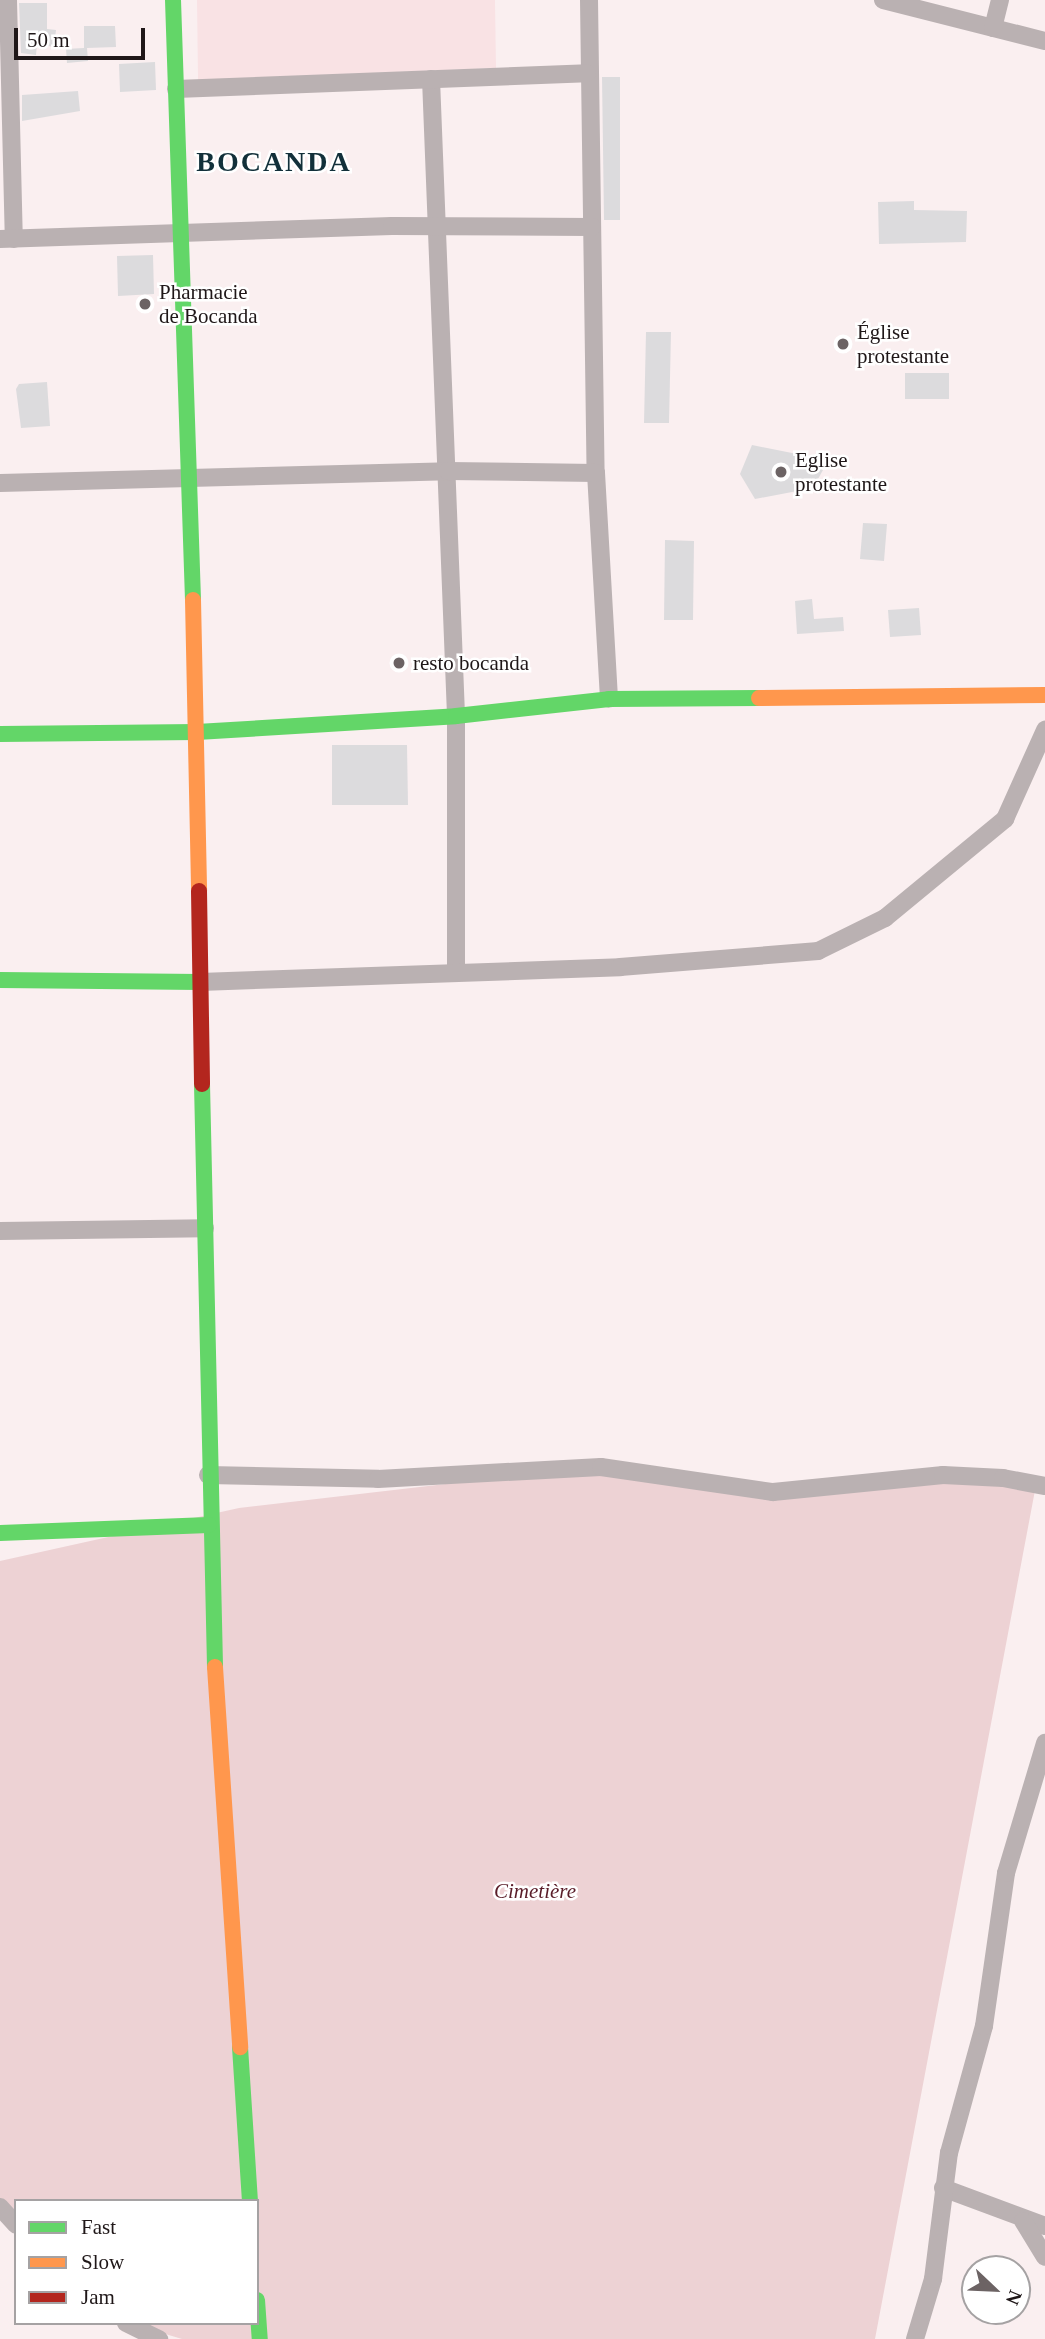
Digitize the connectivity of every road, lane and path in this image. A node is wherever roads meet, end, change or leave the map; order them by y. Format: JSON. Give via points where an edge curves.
{"nodes":[{"id":1,"x":8,"y":0,"type":"edge"},
{"id":2,"x":173,"y":0,"type":"edge"},
{"id":3,"x":589,"y":0,"type":"edge"},
{"id":4,"x":883,"y":0,"type":"edge"},
{"id":5,"x":1000,"y":0,"type":"edge"},
{"id":6,"x":993,"y":28,"type":"junction"},
{"id":7,"x":1045,"y":41,"type":"edge"},
{"id":8,"x":587,"y":73,"type":"junction"},
{"id":9,"x":431,"y":79,"type":"junction"},
{"id":10,"x":176,"y":89,"type":"junction"},
{"id":11,"x":440,"y":226,"type":"junction"},
{"id":12,"x":592,"y":227,"type":"junction"},
{"id":13,"x":180,"y":235,"type":"junction"},
{"id":14,"x":7,"y":239,"type":"edge"},
{"id":15,"x":448,"y":471,"type":"junction"},
{"id":16,"x":596,"y":473,"type":"junction"},
{"id":17,"x":190,"y":478,"type":"junction"},
{"id":18,"x":0,"y":482,"type":"edge"},
{"id":19,"x":1045,"y":695,"type":"edge"},
{"id":20,"x":609,"y":699,"type":"junction"},
{"id":21,"x":456,"y":716,"type":"junction"},
{"id":22,"x":1045,"y":730,"type":"edge"},
{"id":23,"x":197,"y":732,"type":"junction"},
{"id":24,"x":0,"y":734,"type":"edge"},
{"id":25,"x":456,"y":971,"type":"junction"},
{"id":26,"x":0,"y":980,"type":"edge"},
{"id":27,"x":200,"y":982,"type":"junction"},
{"id":28,"x":205,"y":1228,"type":"junction"},
{"id":29,"x":0,"y":1231,"type":"edge"},
{"id":30,"x":208,"y":1475,"type":"junction"},
{"id":31,"x":1045,"y":1485,"type":"edge"},
{"id":32,"x":209,"y":1525,"type":"junction"},
{"id":33,"x":0,"y":1533,"type":"edge"},
{"id":34,"x":1045,"y":1743,"type":"edge"},
{"id":35,"x":943,"y":2188,"type":"junction"},
{"id":36,"x":250,"y":2199,"type":"edge"},
{"id":37,"x":0,"y":2207,"type":"edge"},
{"id":38,"x":1023,"y":2221,"type":"junction"},
{"id":39,"x":14,"y":2223,"type":"edge"},
{"id":40,"x":1045,"y":2227,"type":"edge"},
{"id":41,"x":1045,"y":2257,"type":"edge"},
{"id":42,"x":129,"y":2325,"type":"edge"},
{"id":43,"x":159,"y":2339,"type":"edge"},
{"id":44,"x":915,"y":2339,"type":"edge"}],
"edges":[{"from":1,"to":14,"type":"street"},
{"from":2,"to":10,"type":"main road"},
{"from":3,"to":8,"type":"street"},
{"from":4,"to":6,"type":"street"},
{"from":5,"to":6,"type":"street"},
{"from":6,"to":7,"type":"street"},
{"from":8,"to":9,"type":"street"},
{"from":8,"to":12,"type":"street"},
{"from":9,"to":10,"type":"street"},
{"from":9,"to":11,"type":"street"},
{"from":10,"to":13,"type":"main road"},
{"from":11,"to":12,"type":"street"},
{"from":11,"to":13,"type":"street"},
{"from":11,"to":15,"type":"street"},
{"from":12,"to":16,"type":"street"},
{"from":13,"to":14,"type":"street"},
{"from":13,"to":17,"type":"main road"},
{"from":15,"to":16,"type":"street"},
{"from":15,"to":17,"type":"street"},
{"from":15,"to":21,"type":"street"},
{"from":16,"to":20,"type":"street"},
{"from":17,"to":18,"type":"street"},
{"from":17,"to":23,"type":"main road"},
{"from":19,"to":20,"type":"main road"},
{"from":20,"to":21,"type":"main road"},
{"from":21,"to":23,"type":"main road"},
{"from":21,"to":25,"type":"street"},
{"from":22,"to":25,"type":"street","via":[[1005,819],[885,918],[849,940],[818,951],[771,958]]},
{"from":23,"to":24,"type":"main road"},
{"from":23,"to":27,"type":"main road"},
{"from":25,"to":27,"type":"street"},
{"from":26,"to":27,"type":"main road"},
{"from":27,"to":28,"type":"main road"},
{"from":28,"to":29,"type":"street"},
{"from":28,"to":30,"type":"main road"},
{"from":30,"to":31,"type":"street","via":[[378,1479],[601,1467],[765,1492],[943,1475]]},
{"from":30,"to":32,"type":"main road"},
{"from":32,"to":33,"type":"main road"},
{"from":32,"to":36,"type":"main road"},
{"from":34,"to":35,"type":"street","via":[[1010,1853],[984,2026]]},
{"from":35,"to":38,"type":"street"},
{"from":35,"to":44,"type":"street","via":[[933,2280]]},
{"from":37,"to":39,"type":"street"},
{"from":38,"to":40,"type":"street"},
{"from":38,"to":41,"type":"street"},
{"from":42,"to":43,"type":"street"}]}
